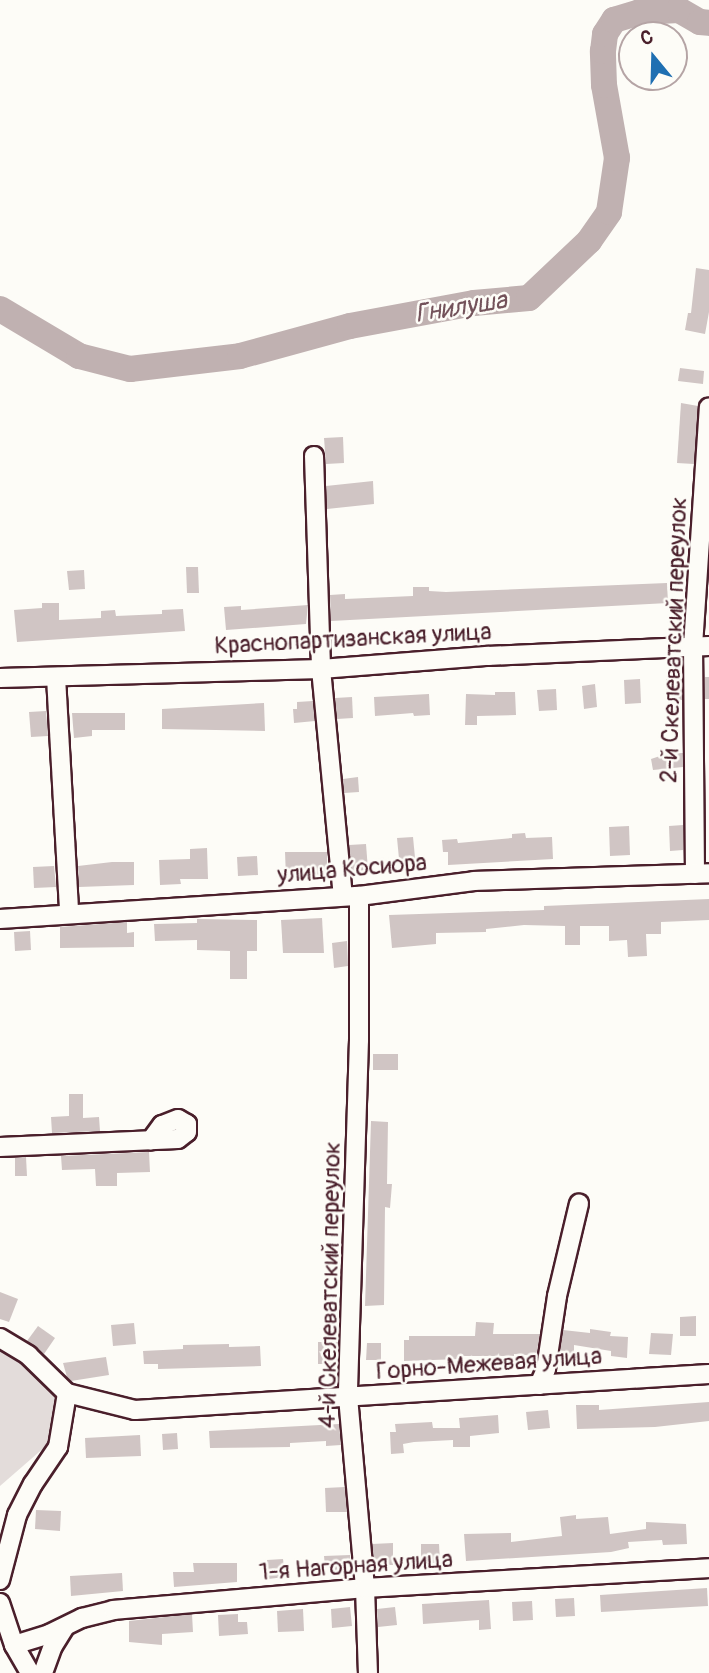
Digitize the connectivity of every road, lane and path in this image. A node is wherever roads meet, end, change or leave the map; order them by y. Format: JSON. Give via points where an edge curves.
{"nodes":[{"id":1,"x":709,"y":408,"type":"edge"},
{"id":2,"x":314,"y":456,"type":"dead end"},
{"id":3,"x":701,"y":646,"type":"edge"},
{"id":4,"x":321,"y":669,"type":"junction"},
{"id":5,"x":55,"y":677,"type":"junction"},
{"id":6,"x":0,"y":678,"type":"edge"},
{"id":7,"x":702,"y":873,"type":"edge"},
{"id":8,"x":351,"y":896,"type":"junction"},
{"id":9,"x":69,"y":913,"type":"junction"},
{"id":10,"x":0,"y":919,"type":"edge"},
{"id":11,"x":158,"y":1140,"type":"dead end"},
{"id":12,"x":0,"y":1147,"type":"edge"},
{"id":13,"x":579,"y":1204,"type":"dead end"},
{"id":14,"x":0,"y":1338,"type":"edge"},
{"id":15,"x":709,"y":1374,"type":"edge"},
{"id":16,"x":539,"y":1385,"type":"junction"},
{"id":17,"x":67,"y":1393,"type":"junction"},
{"id":18,"x":348,"y":1397,"type":"junction"},
{"id":19,"x":709,"y":1568,"type":"edge"},
{"id":20,"x":0,"y":1580,"type":"edge"},
{"id":21,"x":365,"y":1588,"type":"junction"},
{"id":22,"x":0,"y":1603,"type":"edge"},
{"id":23,"x":65,"y":1627,"type":"junction"},
{"id":24,"x":14,"y":1644,"type":"junction"},
{"id":25,"x":30,"y":1673,"type":"edge"},
{"id":26,"x":43,"y":1673,"type":"edge"},
{"id":27,"x":368,"y":1673,"type":"edge"}],
"edges":[{"from":1,"to":3,"type":"street","name":"2-й Скелеватский переулок"},
{"from":2,"to":4,"type":"street","name":"4-й Скелеватский переулок"},
{"from":3,"to":4,"type":"street","name":"Краснопартизанская улица"},
{"from":3,"to":7,"type":"street","name":"2-й Скелеватский переулок"},
{"from":4,"to":5,"type":"street","name":"Краснопартизанская улица"},
{"from":4,"to":8,"type":"street","name":"4-й Скелеватский переулок"},
{"from":5,"to":6,"type":"street","name":"Краснопартизанская улица"},
{"from":5,"to":9,"type":"street"},
{"from":7,"to":8,"type":"street","name":"улица Косиора","via":[[474,881]]},
{"from":8,"to":9,"type":"street","name":"улица Косиора"},
{"from":8,"to":18,"type":"street","name":"4-й Скелеватский переулок","via":[[359,1040]]},
{"from":9,"to":10,"type":"street","name":"улица Косиора"},
{"from":11,"to":12,"type":"street"},
{"from":13,"to":16,"type":"street","via":[[557,1296],[547,1368]]},
{"from":14,"to":17,"type":"street","name":"Горно-Межевая улица","via":[[27,1355]]},
{"from":15,"to":16,"type":"street","name":"Горно-Межевая улица"},
{"from":16,"to":18,"type":"street","name":"Горно-Межевая улица"},
{"from":17,"to":18,"type":"street","name":"Горно-Межевая улица","via":[[135,1410]]},
{"from":17,"to":20,"type":"street","via":[[58,1447],[17,1515]]},
{"from":18,"to":21,"type":"street","name":"4-й Скелеватский переулок"},
{"from":19,"to":21,"type":"street","name":"1-я Нагорная улица"},
{"from":21,"to":23,"type":"street","name":"1-я Нагорная улица","via":[[113,1610]]},
{"from":21,"to":27,"type":"street","name":"4-й Скелеватский переулок"},
{"from":22,"to":24,"type":"street"},
{"from":23,"to":24,"type":"street","name":"1-я Нагорная улица"},
{"from":23,"to":26,"type":"street"},
{"from":24,"to":25,"type":"street"}]}
